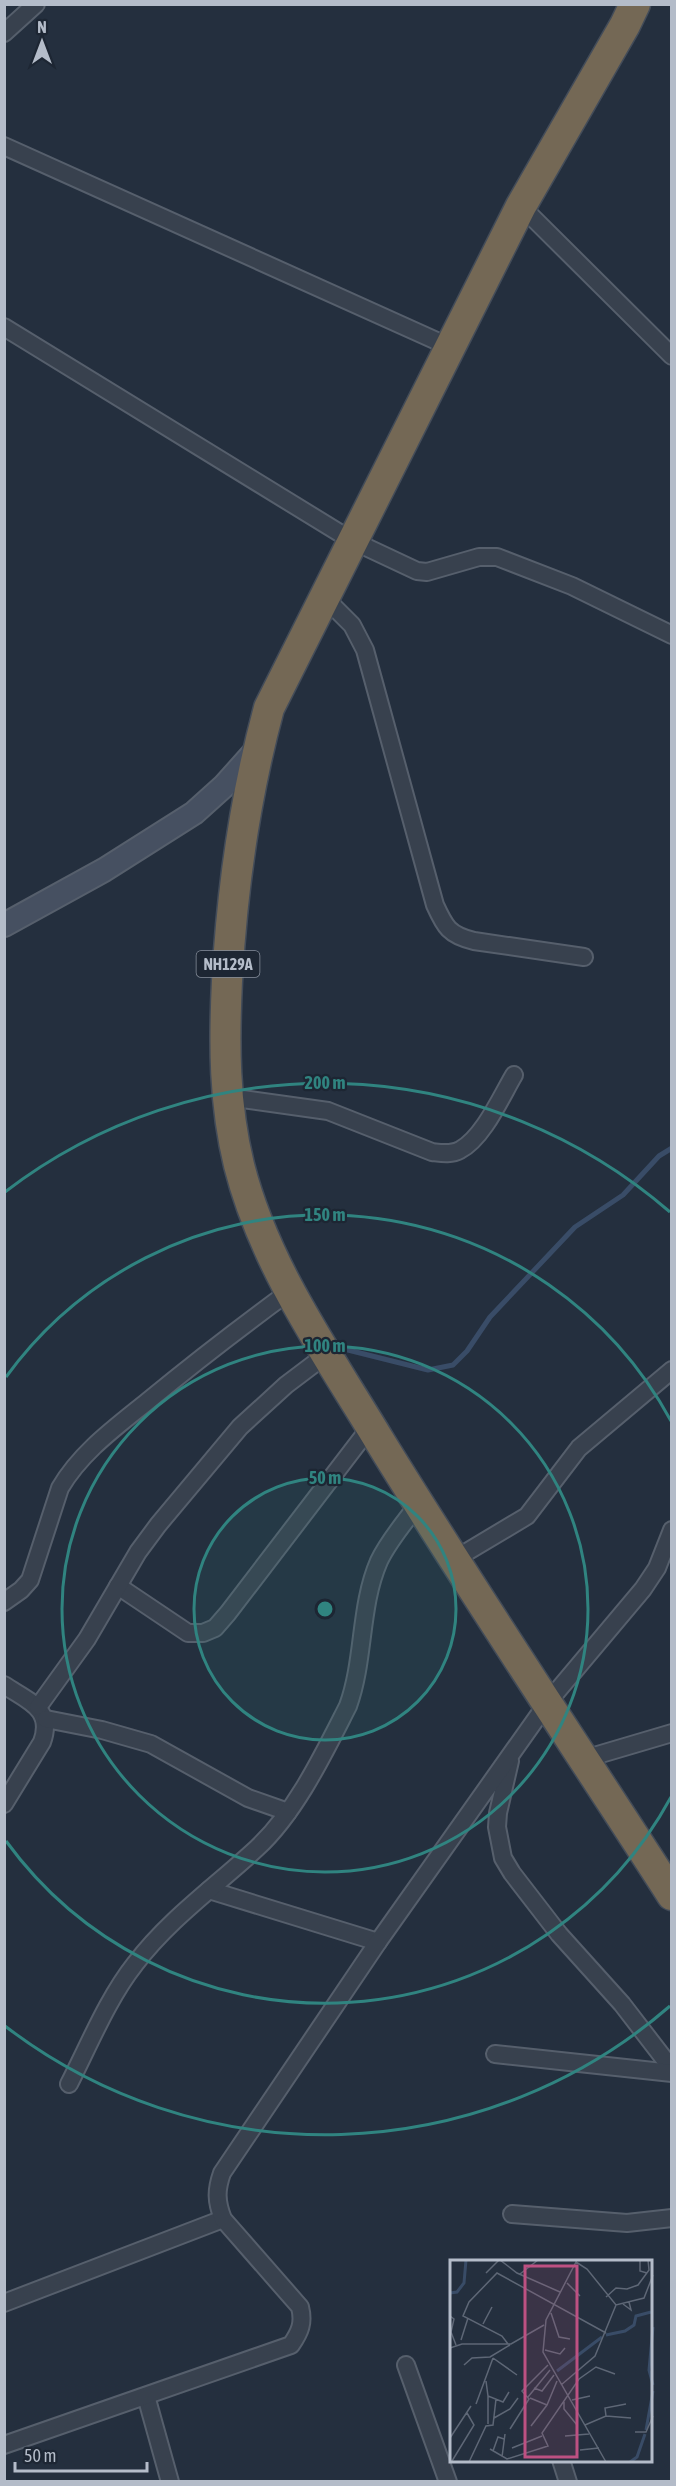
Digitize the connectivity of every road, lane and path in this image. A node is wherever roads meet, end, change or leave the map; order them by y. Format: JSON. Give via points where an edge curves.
{"nodes":[{"id":1,"x":36,"y":4,"type":"edge"},
{"id":2,"x":634,"y":4,"type":"edge"},
{"id":3,"x":4,"y":33,"type":"edge"},
{"id":4,"x":4,"y":146,"type":"edge"},
{"id":5,"x":521,"y":206,"type":"junction"},
{"id":6,"x":4,"y":327,"type":"edge"},
{"id":7,"x":450,"y":347,"type":"junction"},
{"id":8,"x":672,"y":356,"type":"edge"},
{"id":9,"x":351,"y":540,"type":"junction"},
{"id":10,"x":323,"y":596,"type":"junction"},
{"id":11,"x":672,"y":635,"type":"edge"},
{"id":12,"x":258,"y":748,"type":"junction"},
{"id":13,"x":4,"y":925,"type":"edge"},
{"id":14,"x":584,"y":957,"type":"dead end"},
{"id":15,"x":514,"y":1075,"type":"dead end"},
{"id":16,"x":228,"y":1097,"type":"junction"},
{"id":17,"x":290,"y":1291,"type":"junction"},
{"id":18,"x":327,"y":1354,"type":"junction"},
{"id":19,"x":672,"y":1370,"type":"edge"},
{"id":20,"x":371,"y":1426,"type":"junction"},
{"id":21,"x":418,"y":1503,"type":"junction"},
{"id":22,"x":672,"y":1530,"type":"edge"},
{"id":23,"x":455,"y":1559,"type":"junction"},
{"id":24,"x":118,"y":1586,"type":"junction"},
{"id":25,"x":4,"y":1602,"type":"edge"},
{"id":26,"x":4,"y":1685,"type":"edge"},
{"id":27,"x":548,"y":1702,"type":"junction"},
{"id":28,"x":42,"y":1713,"type":"junction"},
{"id":29,"x":672,"y":1733,"type":"edge"},
{"id":30,"x":511,"y":1754,"type":"junction"},
{"id":31,"x":585,"y":1759,"type":"junction"},
{"id":32,"x":4,"y":1804,"type":"edge"},
{"id":33,"x":288,"y":1812,"type":"junction"},
{"id":34,"x":209,"y":1890,"type":"junction"},
{"id":35,"x":672,"y":1895,"type":"edge"},
{"id":36,"x":378,"y":1942,"type":"junction"},
{"id":37,"x":495,"y":2054,"type":"dead end"},
{"id":38,"x":672,"y":2071,"type":"edge"},
{"id":39,"x":69,"y":2084,"type":"dead end"},
{"id":40,"x":512,"y":2214,"type":"dead end"},
{"id":41,"x":223,"y":2218,"type":"junction"},
{"id":42,"x":672,"y":2218,"type":"edge"},
{"id":43,"x":4,"y":2302,"type":"edge"},
{"id":44,"x":406,"y":2365,"type":"dead end"},
{"id":45,"x":146,"y":2396,"type":"junction"},
{"id":46,"x":4,"y":2445,"type":"edge"},
{"id":47,"x":562,"y":2462,"type":"edge"},
{"id":48,"x":170,"y":2481,"type":"edge"},
{"id":49,"x":448,"y":2481,"type":"edge"},
{"id":50,"x":568,"y":2481,"type":"edge"}],
"edges":[{"from":1,"to":3,"type":"street"},
{"from":2,"to":5,"type":"highway","number":"NH129A"},
{"from":4,"to":7,"type":"street"},
{"from":5,"to":7,"type":"highway","number":"NH129A"},
{"from":5,"to":8,"type":"street"},
{"from":6,"to":9,"type":"street"},
{"from":7,"to":9,"type":"highway","number":"NH129A"},
{"from":9,"to":10,"type":"highway","number":"NH129A"},
{"from":9,"to":11,"type":"street","via":[[417,571],[427,572],[479,557],[497,557],[572,586]]},
{"from":10,"to":12,"type":"highway","number":"NH129A","via":[[269,708]]},
{"from":10,"to":14,"type":"street","via":[[352,625],[365,650],[435,905],[444,925],[456,937]]},
{"from":12,"to":13,"type":"street","via":[[194,813],[104,870]]},
{"from":12,"to":16,"type":"highway","number":"NH129A","via":[[233,902],[225,1027]]},
{"from":15,"to":16,"type":"street","via":[[473,1140],[459,1151],[447,1154],[432,1152],[328,1111]]},
{"from":16,"to":17,"type":"highway","number":"NH129A","via":[[239,1165],[251,1203],[267,1247]]},
{"from":17,"to":18,"type":"highway","number":"NH129A"},
{"from":17,"to":25,"type":"street","via":[[202,1356],[84,1456],[60,1488],[30,1580]]},
{"from":18,"to":20,"type":"highway","number":"NH129A"},
{"from":18,"to":24,"type":"street","via":[[240,1427],[158,1525]]},
{"from":19,"to":23,"type":"street","via":[[579,1448],[527,1516]]},
{"from":20,"to":21,"type":"highway","number":"NH129A"},
{"from":20,"to":24,"type":"street","via":[[215,1628],[203,1634],[188,1634]]},
{"from":21,"to":23,"type":"highway","number":"NH129A"},
{"from":21,"to":33,"type":"street","via":[[378,1563],[369,1591],[348,1706]]},
{"from":22,"to":27,"type":"street","via":[[657,1568],[643,1589]]},
{"from":23,"to":27,"type":"highway","number":"NH129A"},
{"from":24,"to":28,"type":"street"},
{"from":26,"to":28,"type":"street"},
{"from":27,"to":30,"type":"street"},
{"from":27,"to":31,"type":"highway","number":"NH129A"},
{"from":28,"to":32,"type":"street","via":[[46,1732],[42,1742]]},
{"from":28,"to":33,"type":"street","via":[[151,1744],[248,1798]]},
{"from":29,"to":31,"type":"street"},
{"from":30,"to":36,"type":"street"},
{"from":30,"to":38,"type":"street","via":[[498,1813],[503,1858]]},
{"from":31,"to":35,"type":"highway","number":"NH129A"},
{"from":33,"to":34,"type":"street","via":[[258,1847]]},
{"from":34,"to":36,"type":"street"},
{"from":34,"to":39,"type":"street","via":[[165,1928],[135,1963]]},
{"from":36,"to":41,"type":"street","via":[[222,2173],[216,2189]]},
{"from":37,"to":38,"type":"street"},
{"from":40,"to":42,"type":"street","via":[[627,2223]]},
{"from":41,"to":43,"type":"street"},
{"from":41,"to":45,"type":"street","via":[[300,2307],[303,2321],[298,2335],[291,2345]]},
{"from":44,"to":49,"type":"street"},
{"from":45,"to":46,"type":"street"},
{"from":45,"to":48,"type":"street"},
{"from":47,"to":50,"type":"street"}]}
